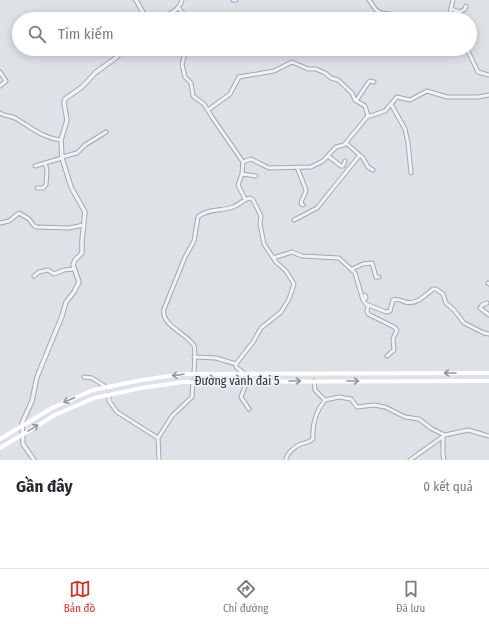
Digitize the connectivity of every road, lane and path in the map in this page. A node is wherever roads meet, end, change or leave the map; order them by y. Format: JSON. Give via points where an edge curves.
{"nodes":[{"id":1,"x":182,"y":0,"type":"edge"},
{"id":2,"x":233,"y":0,"type":"edge"},
{"id":3,"x":236,"y":0,"type":"edge"},
{"id":4,"x":369,"y":0,"type":"edge"},
{"id":5,"x":452,"y":0,"type":"edge"},
{"id":6,"x":137,"y":1,"type":"edge"},
{"id":7,"x":466,"y":6,"type":"dead end"},
{"id":8,"x":179,"y":8,"type":"junction"},
{"id":9,"x":451,"y":9,"type":"junction"},
{"id":10,"x":142,"y":12,"type":"edge"},
{"id":11,"x":170,"y":12,"type":"edge"},
{"id":12,"x":182,"y":12,"type":"edge"},
{"id":13,"x":379,"y":12,"type":"edge"},
{"id":14,"x":450,"y":12,"type":"edge"},
{"id":15,"x":118,"y":56,"type":"edge"},
{"id":16,"x":184,"y":56,"type":"edge"},
{"id":17,"x":470,"y":56,"type":"edge"},
{"id":18,"x":0,"y":72,"type":"edge"},
{"id":19,"x":489,"y":75,"type":"edge"},
{"id":20,"x":374,"y":82,"type":"dead end"},
{"id":21,"x":0,"y":86,"type":"edge"},
{"id":22,"x":489,"y":95,"type":"edge"},
{"id":23,"x":356,"y":101,"type":"junction"},
{"id":24,"x":391,"y":104,"type":"junction"},
{"id":25,"x":208,"y":110,"type":"junction"},
{"id":26,"x":0,"y":112,"type":"edge"},
{"id":27,"x":368,"y":116,"type":"junction"},
{"id":28,"x":106,"y":132,"type":"dead end"},
{"id":29,"x":61,"y":140,"type":"junction"},
{"id":30,"x":346,"y":143,"type":"junction"},
{"id":31,"x":328,"y":156,"type":"junction"},
{"id":32,"x":359,"y":156,"type":"junction"},
{"id":33,"x":62,"y":158,"type":"junction"},
{"id":34,"x":345,"y":161,"type":"dead end"},
{"id":35,"x":243,"y":162,"type":"junction"},
{"id":36,"x":45,"y":163,"type":"junction"},
{"id":37,"x":35,"y":166,"type":"dead end"},
{"id":38,"x":297,"y":167,"type":"junction"},
{"id":39,"x":373,"y":170,"type":"dead end"},
{"id":40,"x":411,"y":173,"type":"dead end"},
{"id":41,"x":242,"y":174,"type":"junction"},
{"id":42,"x":256,"y":176,"type":"dead end"},
{"id":43,"x":37,"y":188,"type":"dead end"},
{"id":44,"x":245,"y":199,"type":"junction"},
{"id":45,"x":303,"y":205,"type":"dead end"},
{"id":46,"x":294,"y":220,"type":"dead end"},
{"id":47,"x":0,"y":223,"type":"edge"},
{"id":48,"x":84,"y":225,"type":"junction"},
{"id":49,"x":273,"y":258,"type":"junction"},
{"id":50,"x":74,"y":269,"type":"junction"},
{"id":51,"x":352,"y":270,"type":"junction"},
{"id":52,"x":34,"y":276,"type":"dead end"},
{"id":53,"x":379,"y":277,"type":"dead end"},
{"id":54,"x":365,"y":295,"type":"dead end"},
{"id":55,"x":363,"y":300,"type":"junction"},
{"id":56,"x":487,"y":303,"type":"dead end"},
{"id":57,"x":368,"y":306,"type":"junction"},
{"id":58,"x":489,"y":315,"type":"edge"},
{"id":59,"x":489,"y":334,"type":"edge"},
{"id":60,"x":387,"y":356,"type":"dead end"},
{"id":61,"x":194,"y":358,"type":"junction"},
{"id":62,"x":236,"y":364,"type":"junction"},
{"id":63,"x":489,"y":373,"type":"edge"},
{"id":64,"x":194,"y":374,"type":"junction"},
{"id":65,"x":245,"y":374,"type":"junction"},
{"id":66,"x":84,"y":377,"type":"dead end"},
{"id":67,"x":247,"y":381,"type":"junction"},
{"id":68,"x":314,"y":381,"type":"junction"},
{"id":69,"x":489,"y":381,"type":"edge"},
{"id":70,"x":193,"y":382,"type":"junction"},
{"id":71,"x":106,"y":387,"type":"junction"},
{"id":72,"x":109,"y":395,"type":"junction"},
{"id":73,"x":325,"y":400,"type":"junction"},
{"id":74,"x":249,"y":409,"type":"dead end"},
{"id":75,"x":22,"y":426,"type":"junction"},
{"id":76,"x":22,"y":434,"type":"junction"},
{"id":77,"x":444,"y":435,"type":"junction"},
{"id":78,"x":489,"y":436,"type":"edge"},
{"id":79,"x":158,"y":438,"type":"junction"},
{"id":80,"x":0,"y":440,"type":"edge"},
{"id":81,"x":0,"y":448,"type":"edge"},
{"id":82,"x":34,"y":460,"type":"edge"},
{"id":83,"x":160,"y":460,"type":"edge"},
{"id":84,"x":286,"y":460,"type":"edge"},
{"id":85,"x":410,"y":460,"type":"edge"},
{"id":86,"x":444,"y":460,"type":"edge"}],
"edges":[{"from":1,"to":8,"type":"street"},
{"from":2,"to":3,"type":"street"},
{"from":4,"to":13,"type":"street"},
{"from":5,"to":9,"type":"street"},
{"from":6,"to":10,"type":"street"},
{"from":7,"to":9,"type":"street","via":[[460,12]]},
{"from":8,"to":11,"type":"street"},
{"from":8,"to":12,"type":"street"},
{"from":9,"to":14,"type":"street"},
{"from":15,"to":29,"type":"street","via":[[64,101],[67,120]]},
{"from":16,"to":25,"type":"street","via":[[184,75],[191,83],[193,96],[203,102]]},
{"from":17,"to":19,"type":"street","via":[[478,72]]},
{"from":18,"to":21,"type":"street","via":[[6,81]]},
{"from":20,"to":23,"type":"street","via":[[368,83]]},
{"from":22,"to":24,"type":"street","via":[[447,97],[427,91],[410,100],[397,97]]},
{"from":23,"to":25,"type":"street","via":[[352,93],[338,80],[316,69],[308,69],[292,62],[274,71],[239,77],[230,94]]},
{"from":23,"to":27,"type":"street","via":[[365,106]]},
{"from":24,"to":27,"type":"street","via":[[385,111]]},
{"from":24,"to":40,"type":"street","via":[[405,129]]},
{"from":25,"to":35,"type":"street"},
{"from":26,"to":29,"type":"street","via":[[14,117],[48,138]]},
{"from":27,"to":30,"type":"street"},
{"from":28,"to":33,"type":"street","via":[[78,153]]},
{"from":29,"to":33,"type":"street"},
{"from":30,"to":31,"type":"street","via":[[336,147]]},
{"from":30,"to":32,"type":"street"},
{"from":31,"to":34,"type":"street","via":[[341,166]]},
{"from":31,"to":38,"type":"street","via":[[311,167]]},
{"from":32,"to":39,"type":"street"},
{"from":32,"to":46,"type":"street","via":[[317,208]]},
{"from":33,"to":36,"type":"street"},
{"from":33,"to":48,"type":"street","via":[[71,187],[84,209]]},
{"from":35,"to":38,"type":"street","via":[[251,159],[269,168]]},
{"from":35,"to":41,"type":"street"},
{"from":36,"to":37,"type":"street"},
{"from":36,"to":43,"type":"street","via":[[46,185]]},
{"from":38,"to":45,"type":"street","via":[[306,190],[301,200]]},
{"from":41,"to":42,"type":"street"},
{"from":41,"to":44,"type":"street","via":[[238,185]]},
{"from":44,"to":49,"type":"street","via":[[252,198],[261,216],[264,241]]},
{"from":44,"to":61,"type":"street","via":[[233,207],[198,217],[194,241],[164,309],[163,315],[167,320],[194,345]]},
{"from":47,"to":48,"type":"street","via":[[9,221],[19,213],[37,228],[69,228]]},
{"from":48,"to":50,"type":"street","via":[[82,253],[75,260]]},
{"from":49,"to":51,"type":"street","via":[[292,252],[302,256],[334,257],[341,259]]},
{"from":49,"to":62,"type":"street","via":[[294,282],[290,297],[278,315],[261,328]]},
{"from":50,"to":52,"type":"street","via":[[54,274],[48,270],[38,272]]},
{"from":50,"to":75,"type":"street","via":[[79,282],[66,302]]},
{"from":51,"to":53,"type":"street","via":[[363,264],[372,263],[376,277]]},
{"from":51,"to":55,"type":"street","via":[[356,275]]},
{"from":54,"to":55,"type":"street","via":[[366,298]]},
{"from":55,"to":57,"type":"street"},
{"from":56,"to":58,"type":"street","via":[[482,304],[480,308]]},
{"from":57,"to":59,"type":"street","via":[[388,312],[393,300],[414,303],[436,289],[444,294],[446,303],[464,323]]},
{"from":57,"to":60,"type":"street","via":[[368,314],[397,330],[393,337],[394,350]]},
{"from":61,"to":62,"type":"street","via":[[216,358]]},
{"from":61,"to":64,"type":"street"},
{"from":62,"to":65,"type":"street","via":[[236,367]]},
{"from":63,"to":65,"type":"main road","name":"Đường vành đai 5","one_way":true},
{"from":64,"to":65,"type":"main road","name":"Đường vành đai 5"},
{"from":64,"to":71,"type":"main road","name":"Đường vành đai 5","one_way":true},
{"from":66,"to":71,"type":"street","via":[[92,378]]},
{"from":67,"to":68,"type":"main road","name":"Đường vành đai 5","one_way":true},
{"from":67,"to":70,"type":"main road","name":"Đường vành đai 5"},
{"from":67,"to":74,"type":"street","via":[[241,397]]},
{"from":68,"to":69,"type":"main road","name":"Đường vành đai 5","one_way":true},
{"from":68,"to":73,"type":"street","via":[[315,390]]},
{"from":70,"to":72,"type":"main road","name":"Đường vành đai 5","via":[[141,388]]},
{"from":70,"to":79,"type":"street","via":[[192,397],[174,414]]},
{"from":71,"to":75,"type":"main road","name":"Đường vành đai 5","one_way":true,"via":[[52,408]]},
{"from":76,"to":72,"type":"main road","name":"Đường vành đai 5","one_way":true,"via":[[55,415],[94,398]]},
{"from":72,"to":79,"type":"street","via":[[109,401],[117,412]]},
{"from":73,"to":77,"type":"street","via":[[339,397],[351,399],[357,407],[385,407],[406,417],[419,419]]},
{"from":73,"to":84,"type":"street","via":[[317,412],[313,439],[296,446]]},
{"from":75,"to":76,"type":"street"},
{"from":75,"to":80,"type":"main road","name":"Đường vành đai 5"},
{"from":76,"to":81,"type":"main road","name":"Đường vành đai 5"},
{"from":76,"to":82,"type":"street","via":[[23,444]]},
{"from":77,"to":78,"type":"street","via":[[468,430]]},
{"from":77,"to":85,"type":"street"},
{"from":77,"to":86,"type":"street"},
{"from":79,"to":83,"type":"street"}]}
